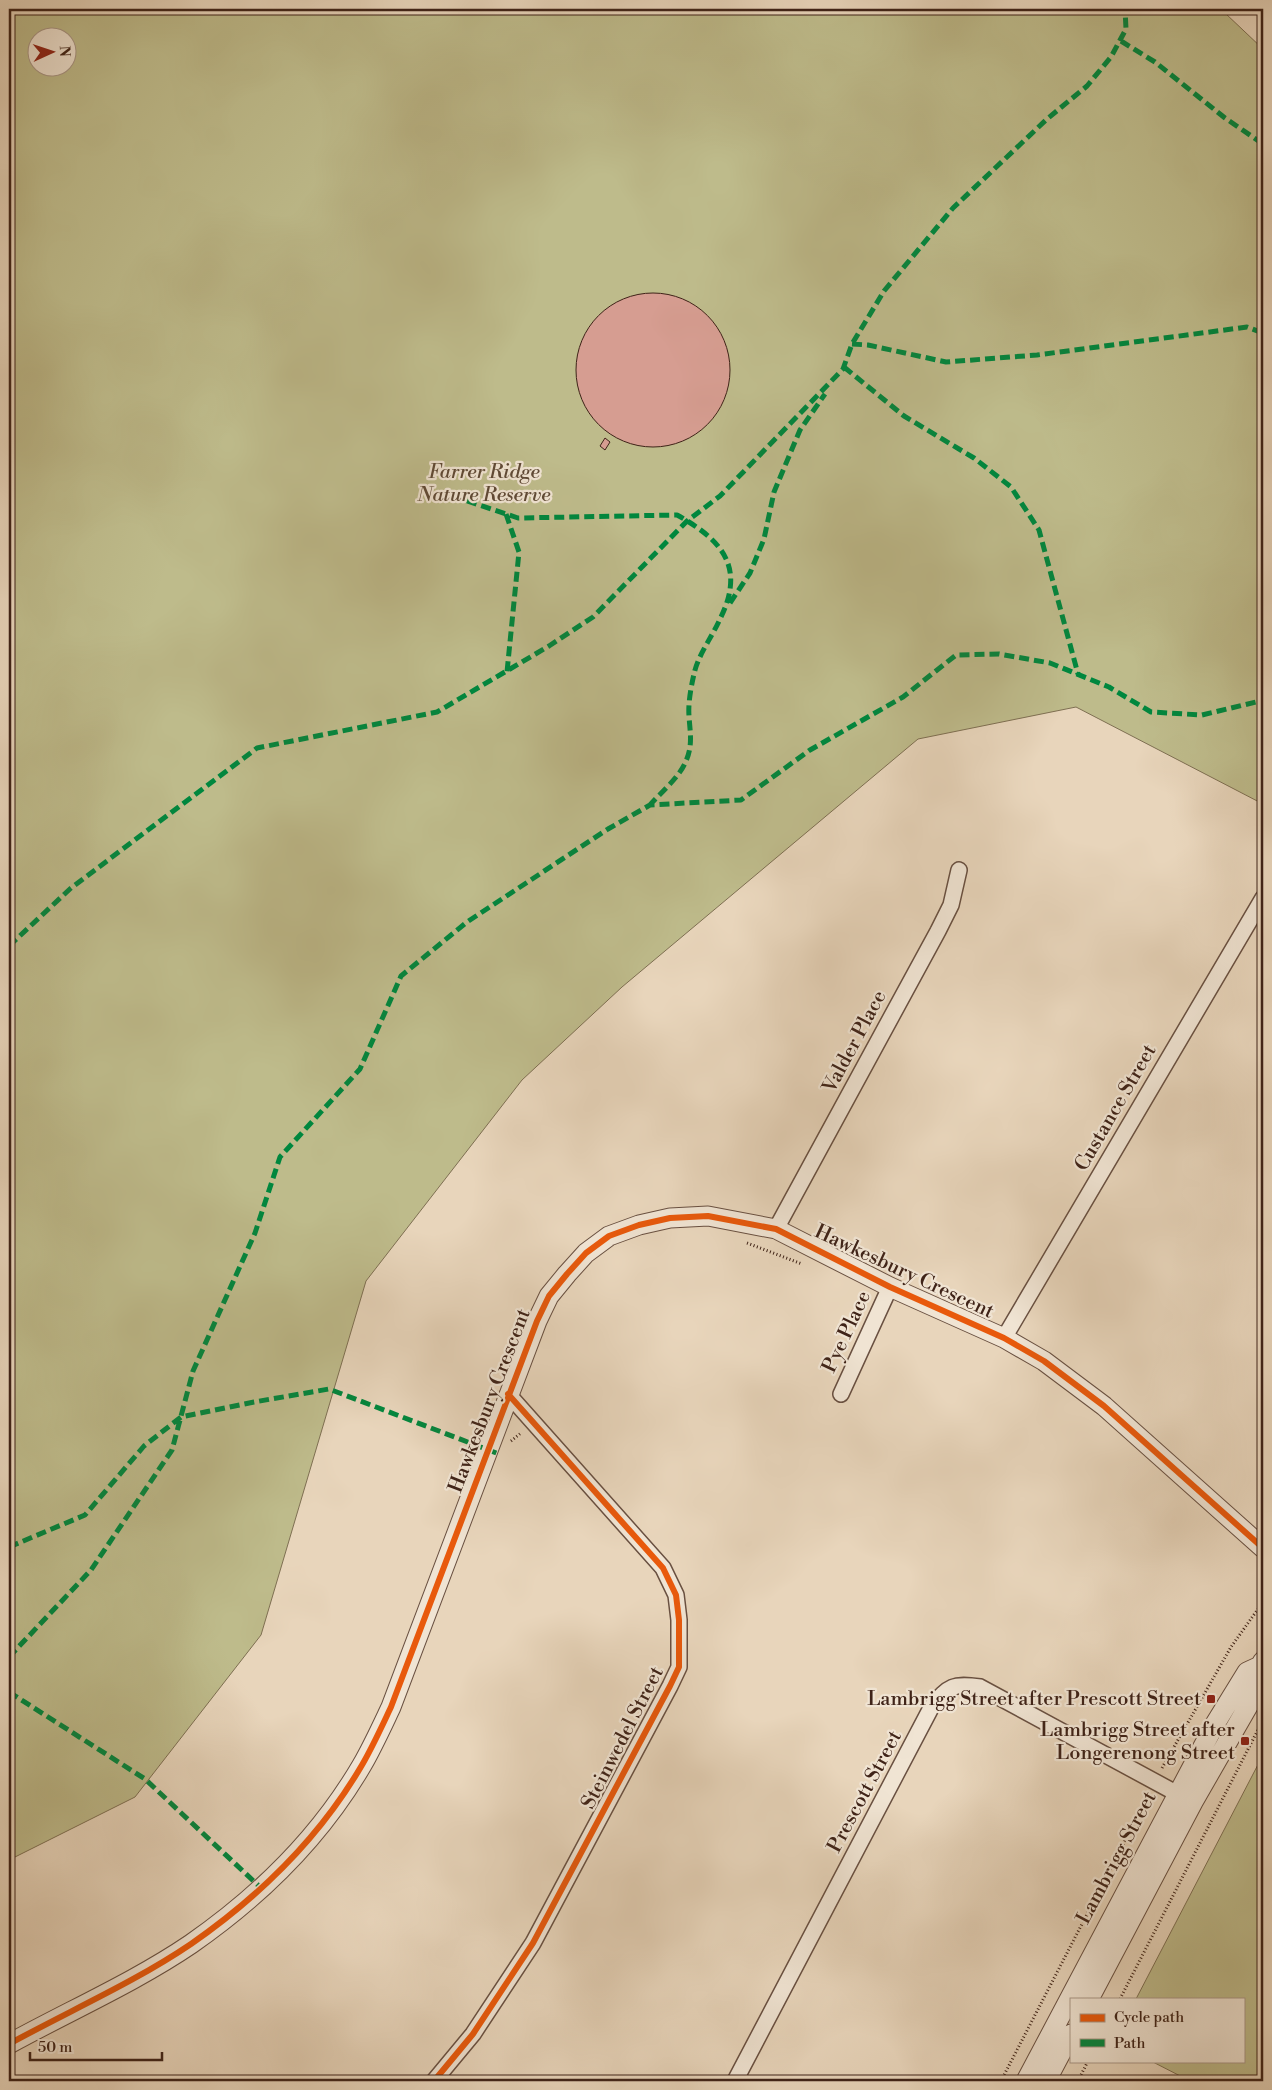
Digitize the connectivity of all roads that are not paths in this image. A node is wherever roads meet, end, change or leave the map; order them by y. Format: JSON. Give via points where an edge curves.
{"nodes":[{"id":1,"x":959,"y":870,"type":"dead end"},
{"id":2,"x":1263,"y":898,"type":"edge"},
{"id":3,"x":776,"y":1229,"type":"junction"},
{"id":4,"x":890,"y":1288,"type":"junction"},
{"id":5,"x":1004,"y":1338,"type":"junction"},
{"id":6,"x":508,"y":1394,"type":"junction"},
{"id":7,"x":841,"y":1394,"type":"dead end"},
{"id":8,"x":1263,"y":1548,"type":"edge"},
{"id":9,"x":1262,"y":1664,"type":"edge"},
{"id":10,"x":1185,"y":1798,"type":"junction"},
{"id":11,"x":1073,"y":1998,"type":"edge"},
{"id":12,"x":1089,"y":1998,"type":"edge"},
{"id":13,"x":1070,"y":2003,"type":"edge"},
{"id":14,"x":1070,"y":2036,"type":"edge"},
{"id":15,"x":9,"y":2044,"type":"edge"},
{"id":16,"x":434,"y":2081,"type":"edge"},
{"id":17,"x":736,"y":2081,"type":"edge"},
{"id":18,"x":1026,"y":2081,"type":"edge"},
{"id":19,"x":1046,"y":2081,"type":"edge"}],
"edges":[{"from":1,"to":3,"type":"street","name":"Valder Place","via":[[951,905],[938,931]]},
{"from":2,"to":5,"type":"street","name":"Custance Street"},
{"from":3,"to":4,"type":"street","name":"Hawkesbury Crescent"},
{"from":3,"to":6,"type":"street","name":"Hawkesbury Crescent","via":[[708,1216],[670,1218],[609,1236],[586,1253],[549,1296]]},
{"from":4,"to":5,"type":"street","name":"Hawkesbury Crescent"},
{"from":4,"to":7,"type":"street","name":"Pye Place"},
{"from":5,"to":8,"type":"street","name":"Hawkesbury Crescent","via":[[1075,1382]]},
{"from":6,"to":15,"type":"street","name":"Hawkesbury Crescent","via":[[392,1707],[362,1765],[326,1818],[288,1862],[242,1906],[190,1944],[138,1976]]},
{"from":6,"to":16,"type":"street","name":"Steinwedel Street","via":[[663,1568],[676,1595],[680,1643],[678,1666],[533,1943],[473,2034]]},
{"from":9,"to":10,"type":"street","name":"Lambrigg Street","via":[[1246,1672]]},
{"from":10,"to":11,"type":"street","name":"Lambrigg Street"},
{"from":10,"to":12,"type":"street","name":"Lambrigg Street"},
{"from":10,"to":17,"type":"street","name":"Prescott Street","via":[[980,1687],[953,1686],[944,1692],[928,1715]]},
{"from":13,"to":18,"type":"street","name":"Lambrigg Street"},
{"from":14,"to":19,"type":"street"}]}
